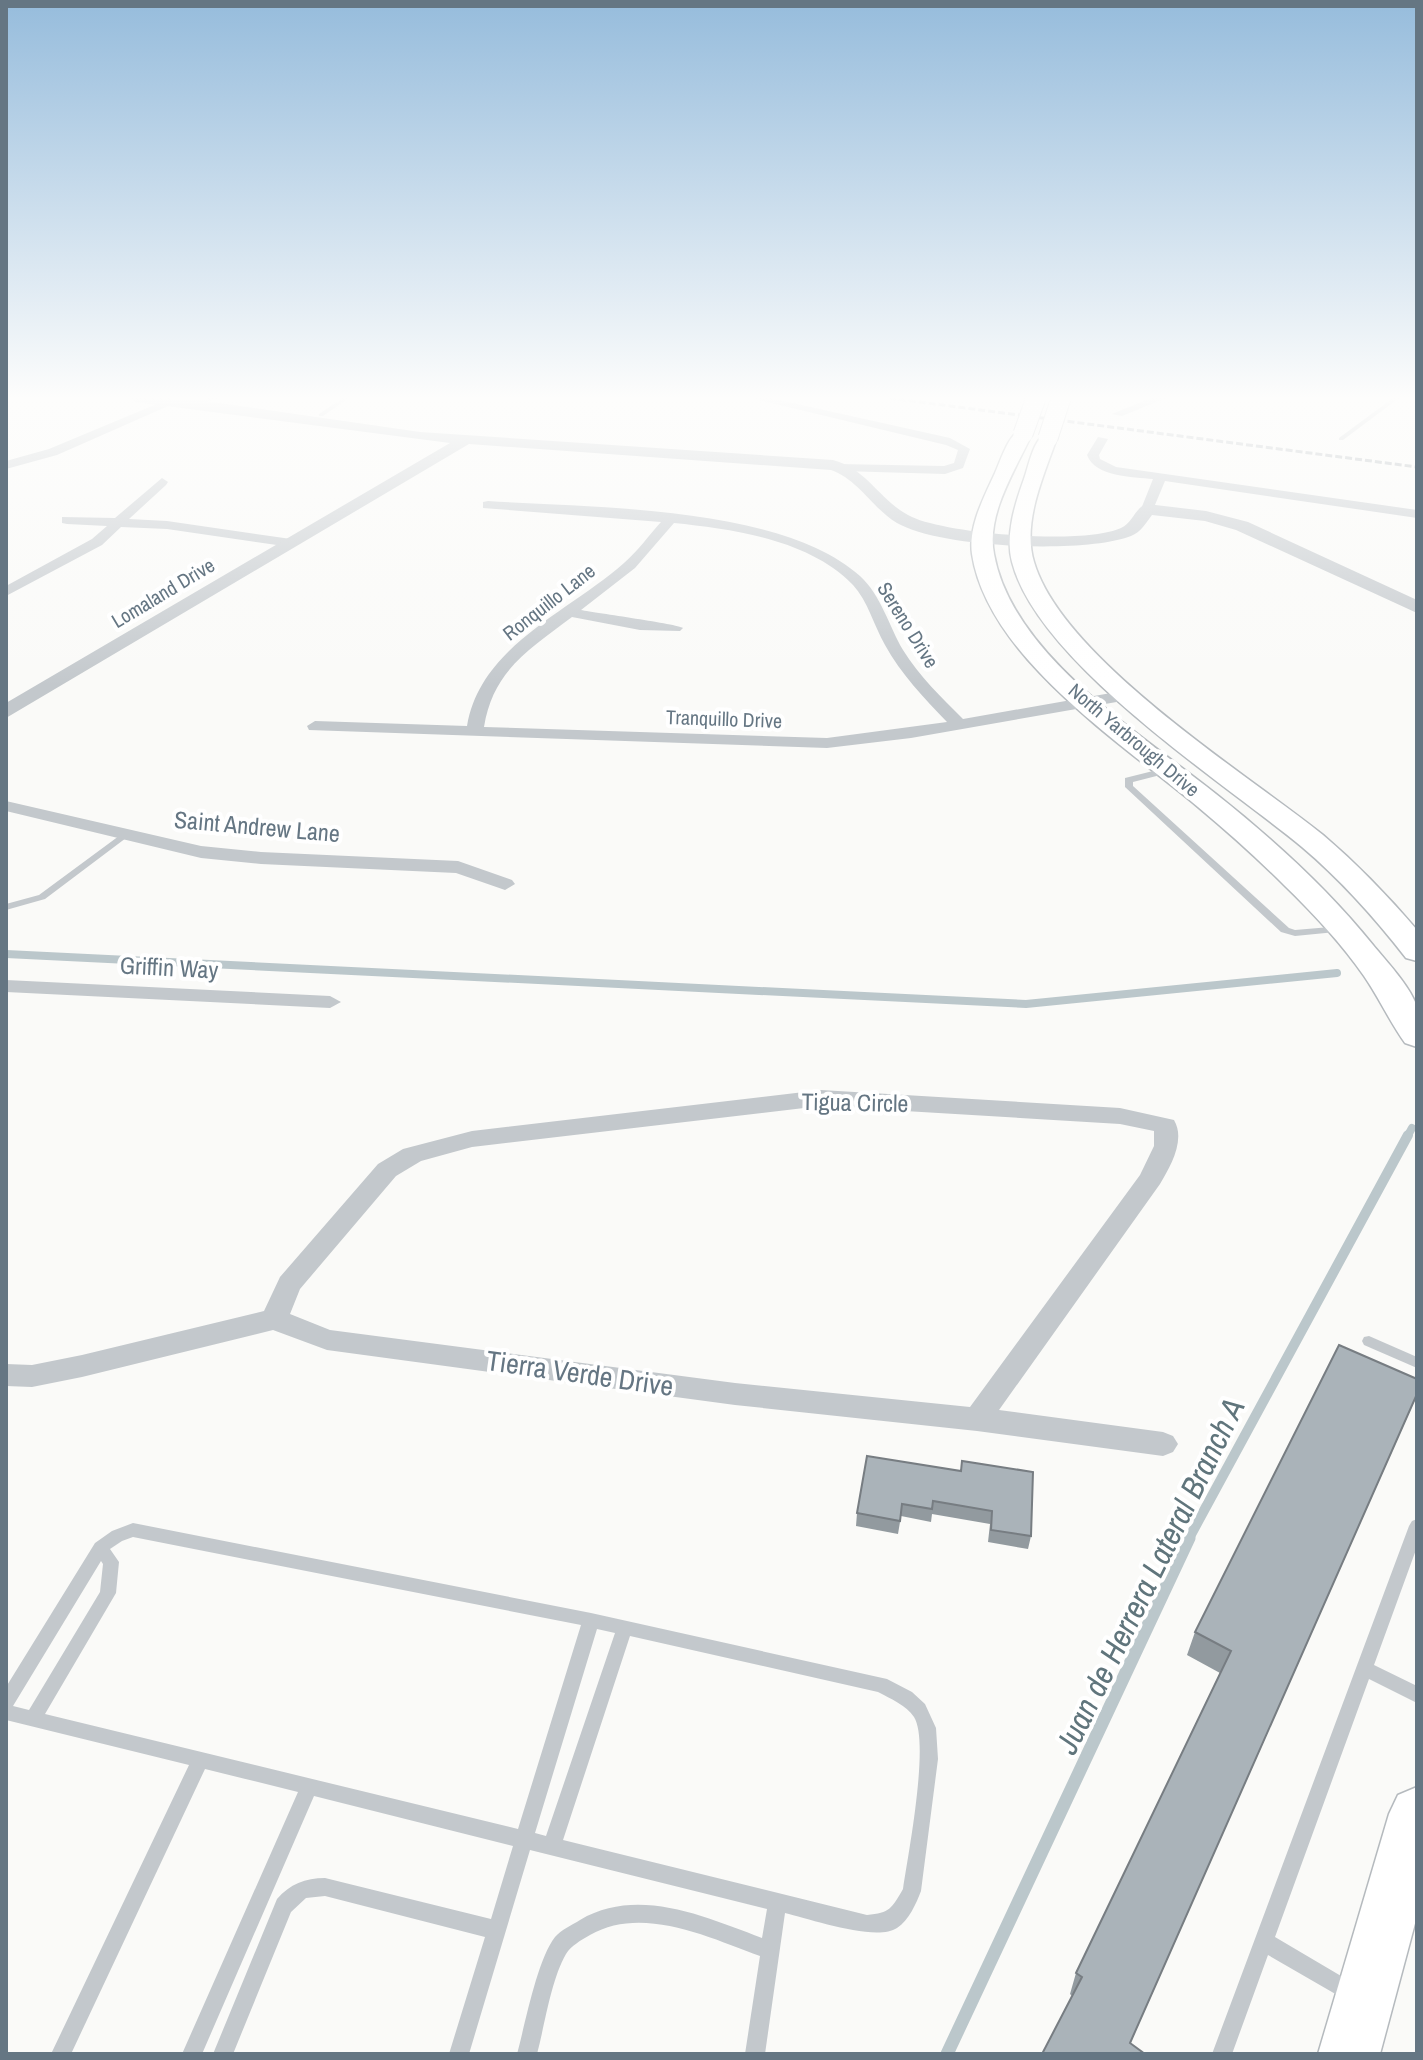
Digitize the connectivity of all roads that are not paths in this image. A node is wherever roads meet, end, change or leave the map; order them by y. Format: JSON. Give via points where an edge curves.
{"nodes":[{"id":1,"x":149,"y":494,"type":"edge"},
{"id":2,"x":374,"y":494,"type":"edge"},
{"id":3,"x":876,"y":494,"type":"edge"},
{"id":4,"x":998,"y":494,"type":"edge"},
{"id":5,"x":1027,"y":494,"type":"edge"},
{"id":6,"x":1153,"y":494,"type":"edge"},
{"id":7,"x":1279,"y":494,"type":"edge"},
{"id":8,"x":488,"y":505,"type":"dead end"},
{"id":9,"x":1147,"y":509,"type":"junction"},
{"id":10,"x":1417,"y":514,"type":"edge"},
{"id":11,"x":67,"y":520,"type":"dead end"},
{"id":12,"x":670,"y":520,"type":"junction"},
{"id":13,"x":120,"y":522,"type":"junction"},
{"id":14,"x":983,"y":535,"type":"junction"},
{"id":15,"x":1021,"y":538,"type":"junction"},
{"id":16,"x":291,"y":543,"type":"junction"},
{"id":17,"x":6,"y":592,"type":"edge"},
{"id":18,"x":1417,"y":607,"type":"edge"},
{"id":19,"x":571,"y":612,"type":"junction"},
{"id":20,"x":675,"y":628,"type":"dead end"},
{"id":21,"x":1128,"y":695,"type":"junction"},
{"id":22,"x":1089,"y":703,"type":"junction"},
{"id":23,"x":6,"y":712,"type":"edge"},
{"id":24,"x":959,"y":724,"type":"junction"},
{"id":25,"x":315,"y":726,"type":"dead end"},
{"id":26,"x":475,"y":730,"type":"junction"},
{"id":27,"x":1169,"y":770,"type":"junction"},
{"id":28,"x":6,"y":806,"type":"edge"},
{"id":29,"x":123,"y":836,"type":"junction"},
{"id":30,"x":505,"y":884,"type":"dead end"},
{"id":31,"x":6,"y":907,"type":"edge"},
{"id":32,"x":1396,"y":924,"type":"junction"},
{"id":33,"x":1343,"y":929,"type":"junction"},
{"id":34,"x":1417,"y":951,"type":"edge"},
{"id":35,"x":6,"y":986,"type":"edge"},
{"id":36,"x":330,"y":1002,"type":"dead end"},
{"id":37,"x":1417,"y":1036,"type":"edge"},
{"id":38,"x":274,"y":1319,"type":"junction"},
{"id":39,"x":1369,"y":1341,"type":"dead end"},
{"id":40,"x":1417,"y":1363,"type":"edge"},
{"id":41,"x":6,"y":1375,"type":"edge"},
{"id":42,"x":977,"y":1419,"type":"junction"},
{"id":43,"x":1163,"y":1444,"type":"dead end"},
{"id":44,"x":1417,"y":1526,"type":"edge"},
{"id":45,"x":100,"y":1548,"type":"junction"},
{"id":46,"x":591,"y":1620,"type":"junction"},
{"id":47,"x":625,"y":1628,"type":"junction"},
{"id":48,"x":1364,"y":1668,"type":"junction"},
{"id":49,"x":1417,"y":1695,"type":"edge"},
{"id":50,"x":6,"y":1702,"type":"edge"},
{"id":51,"x":6,"y":1712,"type":"edge"},
{"id":52,"x":33,"y":1718,"type":"junction"},
{"id":53,"x":201,"y":1759,"type":"junction"},
{"id":54,"x":310,"y":1786,"type":"junction"},
{"id":55,"x":1417,"y":1814,"type":"edge"},
{"id":56,"x":524,"y":1838,"type":"junction"},
{"id":57,"x":552,"y":1845,"type":"junction"},
{"id":58,"x":777,"y":1902,"type":"junction"},
{"id":59,"x":496,"y":1930,"type":"junction"},
{"id":60,"x":1263,"y":1941,"type":"junction"},
{"id":61,"x":770,"y":1950,"type":"junction"},
{"id":62,"x":1357,"y":2028,"type":"edge"},
{"id":63,"x":61,"y":2054,"type":"edge"},
{"id":64,"x":192,"y":2054,"type":"edge"},
{"id":65,"x":223,"y":2054,"type":"edge"},
{"id":66,"x":459,"y":2054,"type":"edge"},
{"id":67,"x":527,"y":2054,"type":"edge"},
{"id":68,"x":755,"y":2054,"type":"edge"},
{"id":69,"x":1222,"y":2054,"type":"edge"}],
"edges":[{"from":1,"to":13,"type":"street"},
{"from":2,"to":16,"type":"street","name":"Lomaland Drive"},
{"from":3,"to":14,"type":"street","via":[[902,519],[932,530]]},
{"from":4,"to":14,"type":"main road","name":"North Yarbrough Drive"},
{"from":5,"to":15,"type":"main road","name":"North Yarbrough Drive"},
{"from":6,"to":9,"type":"street"},
{"from":7,"to":10,"type":"street"},
{"from":8,"to":12,"type":"street","name":"Sereno Drive"},
{"from":9,"to":15,"type":"street","via":[[1132,529],[1111,537]]},
{"from":9,"to":18,"type":"street","via":[[1242,526]]},
{"from":11,"to":13,"type":"street"},
{"from":12,"to":19,"type":"street","name":"Ronquillo Lane","via":[[630,565]]},
{"from":12,"to":24,"type":"street","name":"Sereno Drive","via":[[787,540],[840,566],[865,593],[898,655]]},
{"from":13,"to":16,"type":"street"},
{"from":13,"to":17,"type":"street","via":[[79,553]]},
{"from":14,"to":15,"type":"street"},
{"from":14,"to":22,"type":"main road","name":"North Yarbrough Drive","via":[[988,575],[1014,627]]},
{"from":15,"to":21,"type":"main road","name":"North Yarbrough Drive","via":[[1028,581],[1040,602],[1090,662]]},
{"from":16,"to":23,"type":"street","name":"Lomaland Drive"},
{"from":19,"to":20,"type":"street"},
{"from":19,"to":26,"type":"street","name":"Ronquillo Lane","via":[[505,661],[479,705]]},
{"from":21,"to":22,"type":"street","name":"Tranquillo Drive"},
{"from":21,"to":32,"type":"main road","name":"North Yarbrough Drive","via":[[1315,844]]},
{"from":22,"to":24,"type":"street","name":"Tranquillo Drive"},
{"from":22,"to":27,"type":"main road","name":"North Yarbrough Drive"},
{"from":24,"to":26,"type":"street","name":"Tranquillo Drive","via":[[827,743]]},
{"from":25,"to":26,"type":"street","name":"Tranquillo Drive"},
{"from":27,"to":33,"type":"main road","name":"North Yarbrough Drive","via":[[1249,837]]},
{"from":27,"to":33,"type":"lane","via":[[1128,780],[1129,787],[1285,930]]},
{"from":28,"to":29,"type":"street","name":"Saint Andrew Lane"},
{"from":29,"to":30,"type":"street","name":"Saint Andrew Lane","via":[[261,858],[458,867]]},
{"from":29,"to":31,"type":"lane","via":[[42,897]]},
{"from":32,"to":33,"type":"main road"},
{"from":32,"to":34,"type":"main road","name":"North Yarbrough Drive"},
{"from":33,"to":37,"type":"main road","name":"North Yarbrough Drive"},
{"from":35,"to":36,"type":"street","name":"Griffin Way"},
{"from":38,"to":41,"type":"street","via":[[82,1366],[32,1376]]},
{"from":38,"to":42,"type":"street","name":"Tierra Verde Drive","via":[[327,1340],[735,1394]]},
{"from":38,"to":42,"type":"street","name":"Tigua Circle","via":[[289,1284],[387,1170],[412,1155],[472,1139],[821,1098],[1120,1116],[1166,1126],[1166,1146],[1151,1178]]},
{"from":39,"to":40,"type":"lane"},
{"from":42,"to":43,"type":"street","name":"Tierra Verde Drive"},
{"from":44,"to":48,"type":"lane"},
{"from":45,"to":46,"type":"lane","via":[[133,1530],[149,1531]]},
{"from":45,"to":50,"type":"lane"},
{"from":45,"to":52,"type":"lane","via":[[111,1562],[108,1593]]},
{"from":46,"to":47,"type":"lane"},
{"from":46,"to":56,"type":"lane"},
{"from":47,"to":57,"type":"lane"},
{"from":47,"to":58,"type":"lane","via":[[881,1685],[919,1710],[927,1728],[929,1759],[912,1891],[900,1912],[889,1922],[867,1924]]},
{"from":48,"to":49,"type":"lane"},
{"from":48,"to":60,"type":"lane"},
{"from":51,"to":52,"type":"lane"},
{"from":52,"to":53,"type":"lane"},
{"from":53,"to":54,"type":"lane"},
{"from":53,"to":63,"type":"lane"},
{"from":54,"to":56,"type":"lane"},
{"from":54,"to":64,"type":"lane"},
{"from":55,"to":62,"type":"main road"},
{"from":56,"to":57,"type":"lane"},
{"from":56,"to":59,"type":"lane"},
{"from":57,"to":58,"type":"lane"},
{"from":58,"to":61,"type":"lane"},
{"from":59,"to":65,"type":"lane","via":[[325,1887],[293,1893]]},
{"from":59,"to":66,"type":"lane"},
{"from":60,"to":62,"type":"lane"},
{"from":60,"to":69,"type":"lane"},
{"from":61,"to":67,"type":"lane","via":[[641,1913],[613,1915],[583,1926],[560,1945]]},
{"from":61,"to":68,"type":"lane"}]}
